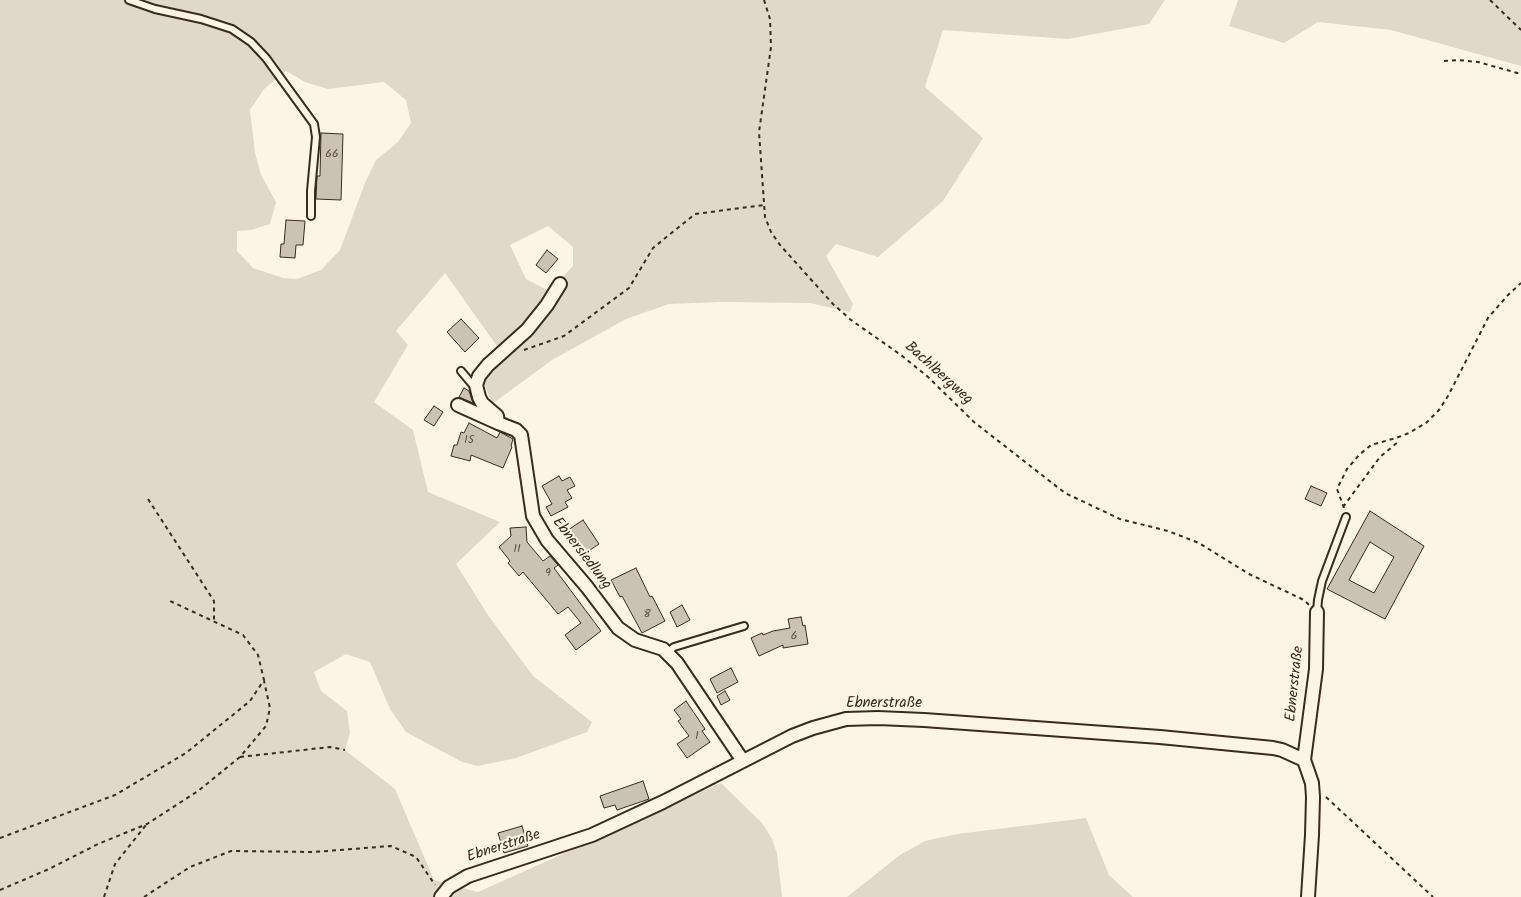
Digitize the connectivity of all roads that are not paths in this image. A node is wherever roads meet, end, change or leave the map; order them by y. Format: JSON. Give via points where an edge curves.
{"nodes":[{"id":1,"x":129,"y":0,"type":"edge"},
{"id":2,"x":311,"y":216,"type":"dead end"},
{"id":3,"x":560,"y":284,"type":"dead end"},
{"id":4,"x":461,"y":371,"type":"dead end"},
{"id":5,"x":476,"y":385,"type":"junction"},
{"id":6,"x":458,"y":405,"type":"dead end"},
{"id":7,"x":498,"y":423,"type":"junction"},
{"id":8,"x":1346,"y":517,"type":"road end"},
{"id":9,"x":1317,"y":612,"type":"joint"},
{"id":10,"x":744,"y":626,"type":"dead end"},
{"id":11,"x":667,"y":653,"type":"junction"},
{"id":12,"x":1304,"y":760,"type":"junction"},
{"id":13,"x":743,"y":761,"type":"junction"},
{"id":14,"x":442,"y":895,"type":"edge"},
{"id":15,"x":1308,"y":897,"type":"edge"}],
"edges":[{"from":1,"to":2,"type":"lane","via":[[155,10],[202,19],[232,29],[266,58],[314,124],[316,146]]},
{"from":3,"to":5,"type":"street","via":[[532,324],[482,372]]},
{"from":4,"to":5,"type":"lane"},
{"from":5,"to":7,"type":"street","name":"Ebnersiedlung","via":[[480,400],[497,416]]},
{"from":6,"to":7,"type":"street","name":"Ebnersiedlung"},
{"from":7,"to":11,"type":"street","name":"Ebnersiedlung","via":[[521,435],[533,516],[547,540],[618,628],[629,637]]},
{"from":8,"to":9,"type":"lane","via":[[1322,581]]},
{"from":9,"to":12,"type":"street","name":"Ebnerstraße","via":[[1318,647]]},
{"from":10,"to":11,"type":"lane","via":[[674,647]]},
{"from":11,"to":13,"type":"street","name":"Ebnersiedlung","via":[[684,672]]},
{"from":12,"to":13,"type":"street","name":"Ebnerstraße","via":[[1282,750],[1239,744],[878,718],[846,719],[813,728]]},
{"from":12,"to":15,"type":"street","name":"Ebnerstraße","via":[[1313,797]]},
{"from":13,"to":14,"type":"street","name":"Ebnerstraße","via":[[621,822],[468,876],[453,883]]}]}
